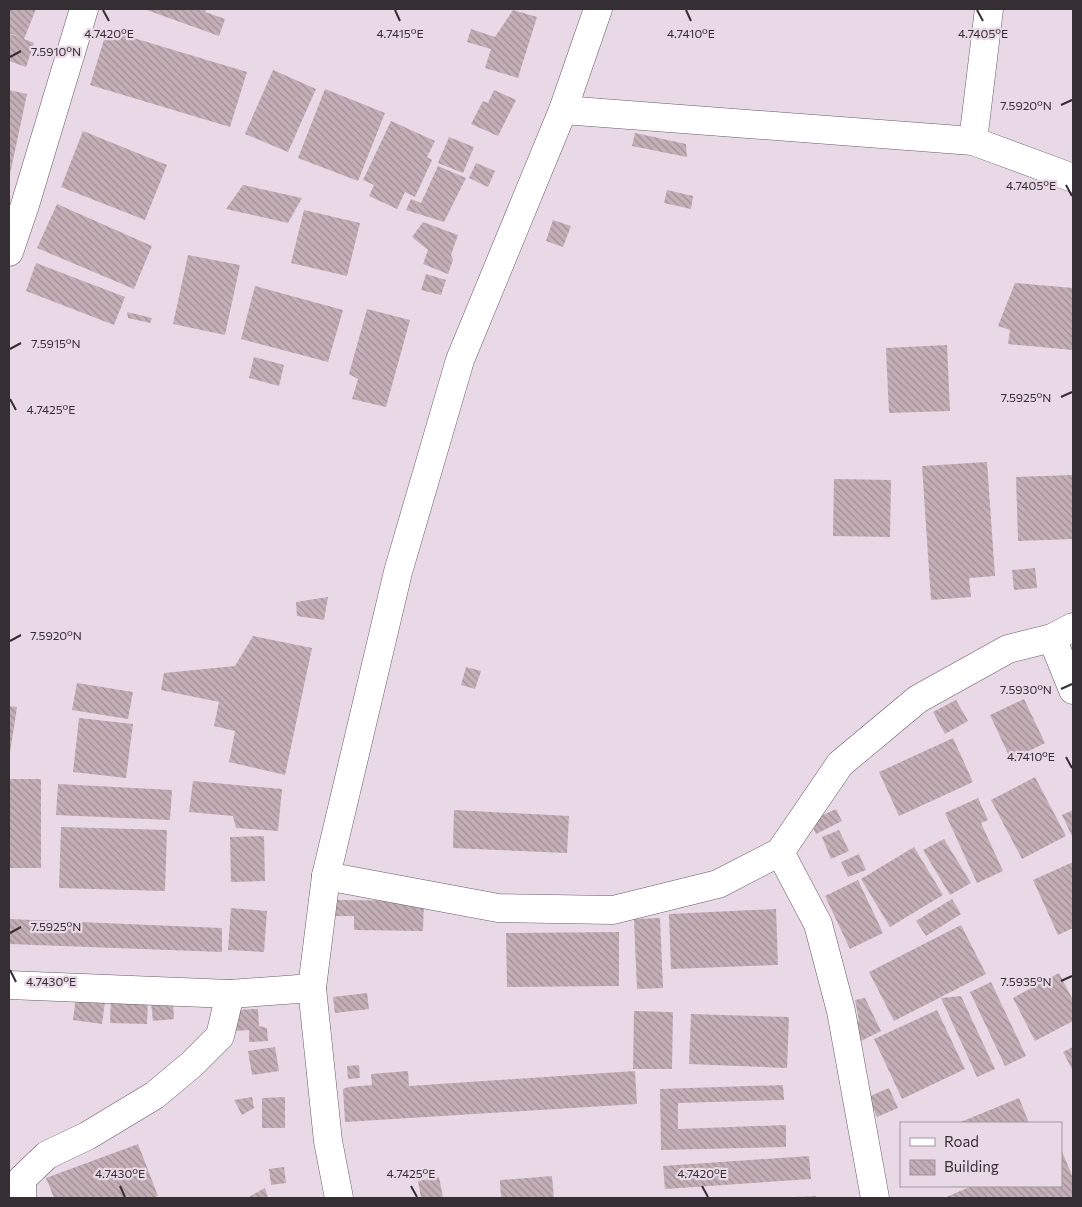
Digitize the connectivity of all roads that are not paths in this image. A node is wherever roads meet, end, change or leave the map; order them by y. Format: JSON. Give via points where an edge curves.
{"nodes":[{"id":1,"x":84,"y":9,"type":"edge"},
{"id":2,"x":598,"y":9,"type":"edge"},
{"id":3,"x":988,"y":9,"type":"edge"},
{"id":4,"x":562,"y":110,"type":"junction"},
{"id":5,"x":973,"y":141,"type":"junction"},
{"id":6,"x":1073,"y":178,"type":"edge"},
{"id":7,"x":9,"y":252,"type":"edge"},
{"id":8,"x":1063,"y":633,"type":"edge"},
{"id":9,"x":1073,"y":690,"type":"edge"},
{"id":10,"x":780,"y":852,"type":"junction"},
{"id":11,"x":326,"y":876,"type":"junction"},
{"id":12,"x":9,"y":985,"type":"edge"},
{"id":13,"x":312,"y":988,"type":"junction"},
{"id":14,"x":230,"y":994,"type":"junction"},
{"id":15,"x":22,"y":1198,"type":"edge"},
{"id":16,"x":339,"y":1198,"type":"edge"},
{"id":17,"x":875,"y":1198,"type":"edge"}],
"edges":[{"from":1,"to":7,"type":"street"},
{"from":2,"to":4,"type":"street"},
{"from":3,"to":5,"type":"street"},
{"from":4,"to":5,"type":"street"},
{"from":4,"to":11,"type":"street","via":[[460,360],[398,572]]},
{"from":5,"to":6,"type":"street"},
{"from":8,"to":9,"type":"street"},
{"from":8,"to":10,"type":"street","via":[[1008,649],[918,700],[840,764]]},
{"from":10,"to":11,"type":"street","via":[[718,884],[614,910],[498,908]]},
{"from":10,"to":17,"type":"street","via":[[818,924],[841,1011]]},
{"from":11,"to":13,"type":"street"},
{"from":12,"to":14,"type":"street"},
{"from":13,"to":14,"type":"street"},
{"from":13,"to":16,"type":"street","via":[[328,1141]]},
{"from":14,"to":15,"type":"street","via":[[220,1036],[192,1064],[155,1095],[88,1136],[47,1155],[22,1179]]}]}
